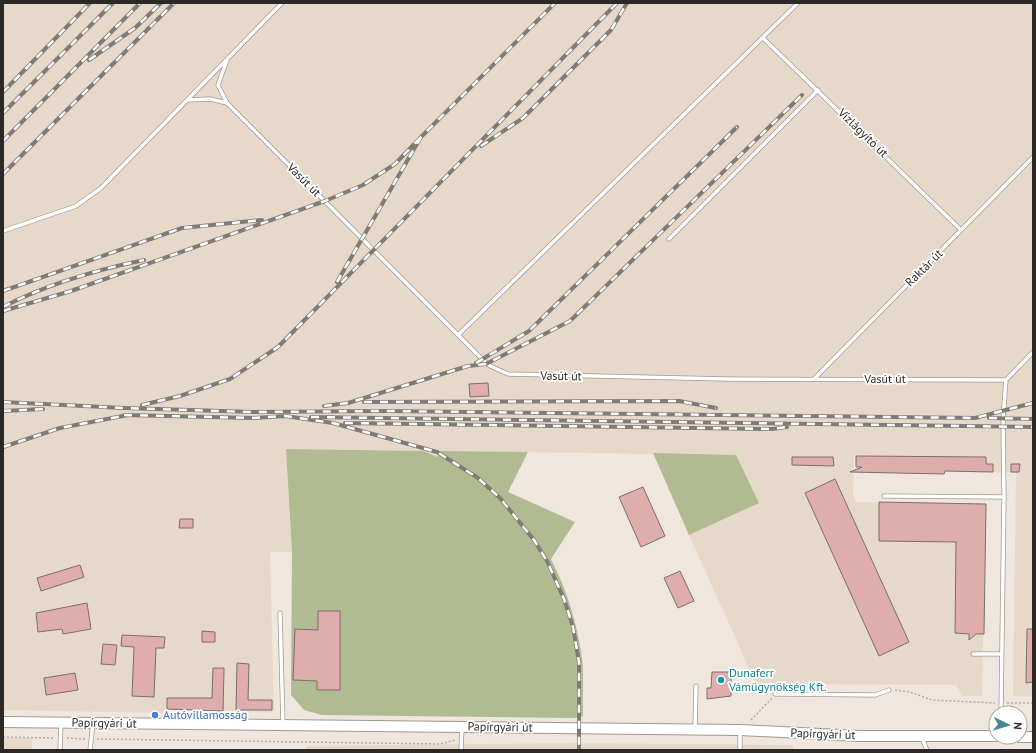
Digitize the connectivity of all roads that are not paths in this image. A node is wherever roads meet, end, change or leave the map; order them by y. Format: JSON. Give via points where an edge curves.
{"nodes":[{"id":1,"x":282,"y":3,"type":"edge"},
{"id":2,"x":798,"y":3,"type":"edge"},
{"id":3,"x":763,"y":38,"type":"junction"},
{"id":4,"x":228,"y":58,"type":"junction"},
{"id":5,"x":818,"y":90,"type":"junction"},
{"id":6,"x":186,"y":100,"type":"junction"},
{"id":7,"x":227,"y":103,"type":"junction"},
{"id":8,"x":1033,"y":157,"type":"edge"},
{"id":9,"x":961,"y":230,"type":"junction"},
{"id":10,"x":3,"y":231,"type":"edge"},
{"id":11,"x":669,"y":239,"type":"dead end"},
{"id":12,"x":458,"y":335,"type":"junction"},
{"id":13,"x":1033,"y":352,"type":"edge"},
{"id":14,"x":814,"y":379,"type":"junction"},
{"id":15,"x":1006,"y":380,"type":"junction"},
{"id":16,"x":884,"y":496,"type":"dead end"},
{"id":17,"x":1004,"y":497,"type":"junction"},
{"id":18,"x":280,"y":613,"type":"dead end"},
{"id":19,"x":973,"y":654,"type":"dead end"},
{"id":20,"x":1001,"y":654,"type":"junction"},
{"id":21,"x":696,"y":686,"type":"dead end"},
{"id":22,"x":889,"y":690,"type":"road end"},
{"id":23,"x":775,"y":694,"type":"road end"},
{"id":24,"x":1001,"y":705,"type":"edge"},
{"id":25,"x":3,"y":722,"type":"edge"},
{"id":26,"x":61,"y":722,"type":"junction"},
{"id":27,"x":93,"y":722,"type":"junction"},
{"id":28,"x":282,"y":725,"type":"junction"},
{"id":29,"x":462,"y":727,"type":"junction"},
{"id":30,"x":695,"y":730,"type":"junction"},
{"id":31,"x":740,"y":730,"type":"junction"},
{"id":32,"x":921,"y":735,"type":"junction"},
{"id":33,"x":988,"y":736,"type":"edge"},
{"id":34,"x":60,"y":750,"type":"edge"},
{"id":35,"x":90,"y":750,"type":"edge"},
{"id":36,"x":461,"y":750,"type":"edge"},
{"id":37,"x":740,"y":750,"type":"edge"},
{"id":38,"x":927,"y":750,"type":"edge"}],
"edges":[{"from":1,"to":4,"type":"lane"},
{"from":2,"to":3,"type":"lane"},
{"from":3,"to":5,"type":"lane","name":"Vízlágyító út"},
{"from":3,"to":12,"type":"lane"},
{"from":4,"to":6,"type":"lane"},
{"from":4,"to":7,"type":"lane","name":"Vasút út","via":[[218,85]]},
{"from":5,"to":9,"type":"lane","name":"Vízlágyító út"},
{"from":5,"to":11,"type":"lane"},
{"from":6,"to":7,"type":"lane","via":[[210,99]]},
{"from":6,"to":10,"type":"lane","via":[[101,188],[76,206]]},
{"from":7,"to":12,"type":"lane","name":"Vasút út"},
{"from":8,"to":9,"type":"lane","name":"Raktár út"},
{"from":9,"to":14,"type":"lane","name":"Raktár út"},
{"from":12,"to":14,"type":"lane","name":"Vasút út","via":[[490,366],[508,374]]},
{"from":13,"to":15,"type":"lane"},
{"from":14,"to":15,"type":"lane","name":"Vasút út"},
{"from":15,"to":17,"type":"lane","via":[[1003,418]]},
{"from":16,"to":17,"type":"lane"},
{"from":17,"to":20,"type":"lane"},
{"from":18,"to":28,"type":"lane"},
{"from":19,"to":20,"type":"lane"},
{"from":20,"to":24,"type":"lane"},
{"from":21,"to":30,"type":"lane"},
{"from":22,"to":23,"type":"lane","via":[[875,695]]},
{"from":25,"to":26,"type":"street","name":"Papírgyári út"},
{"from":26,"to":27,"type":"street","name":"Papírgyári út"},
{"from":26,"to":34,"type":"lane"},
{"from":27,"to":28,"type":"street","name":"Papírgyári út"},
{"from":27,"to":35,"type":"lane"},
{"from":28,"to":29,"type":"street","name":"Papírgyári út"},
{"from":29,"to":30,"type":"street","name":"Papírgyári út"},
{"from":29,"to":36,"type":"lane"},
{"from":30,"to":31,"type":"street","name":"Papírgyári út"},
{"from":31,"to":32,"type":"street","name":"Papírgyári út","via":[[838,735]]},
{"from":31,"to":37,"type":"lane"},
{"from":32,"to":33,"type":"street","name":"Papírgyári út"},
{"from":32,"to":38,"type":"lane"}]}
